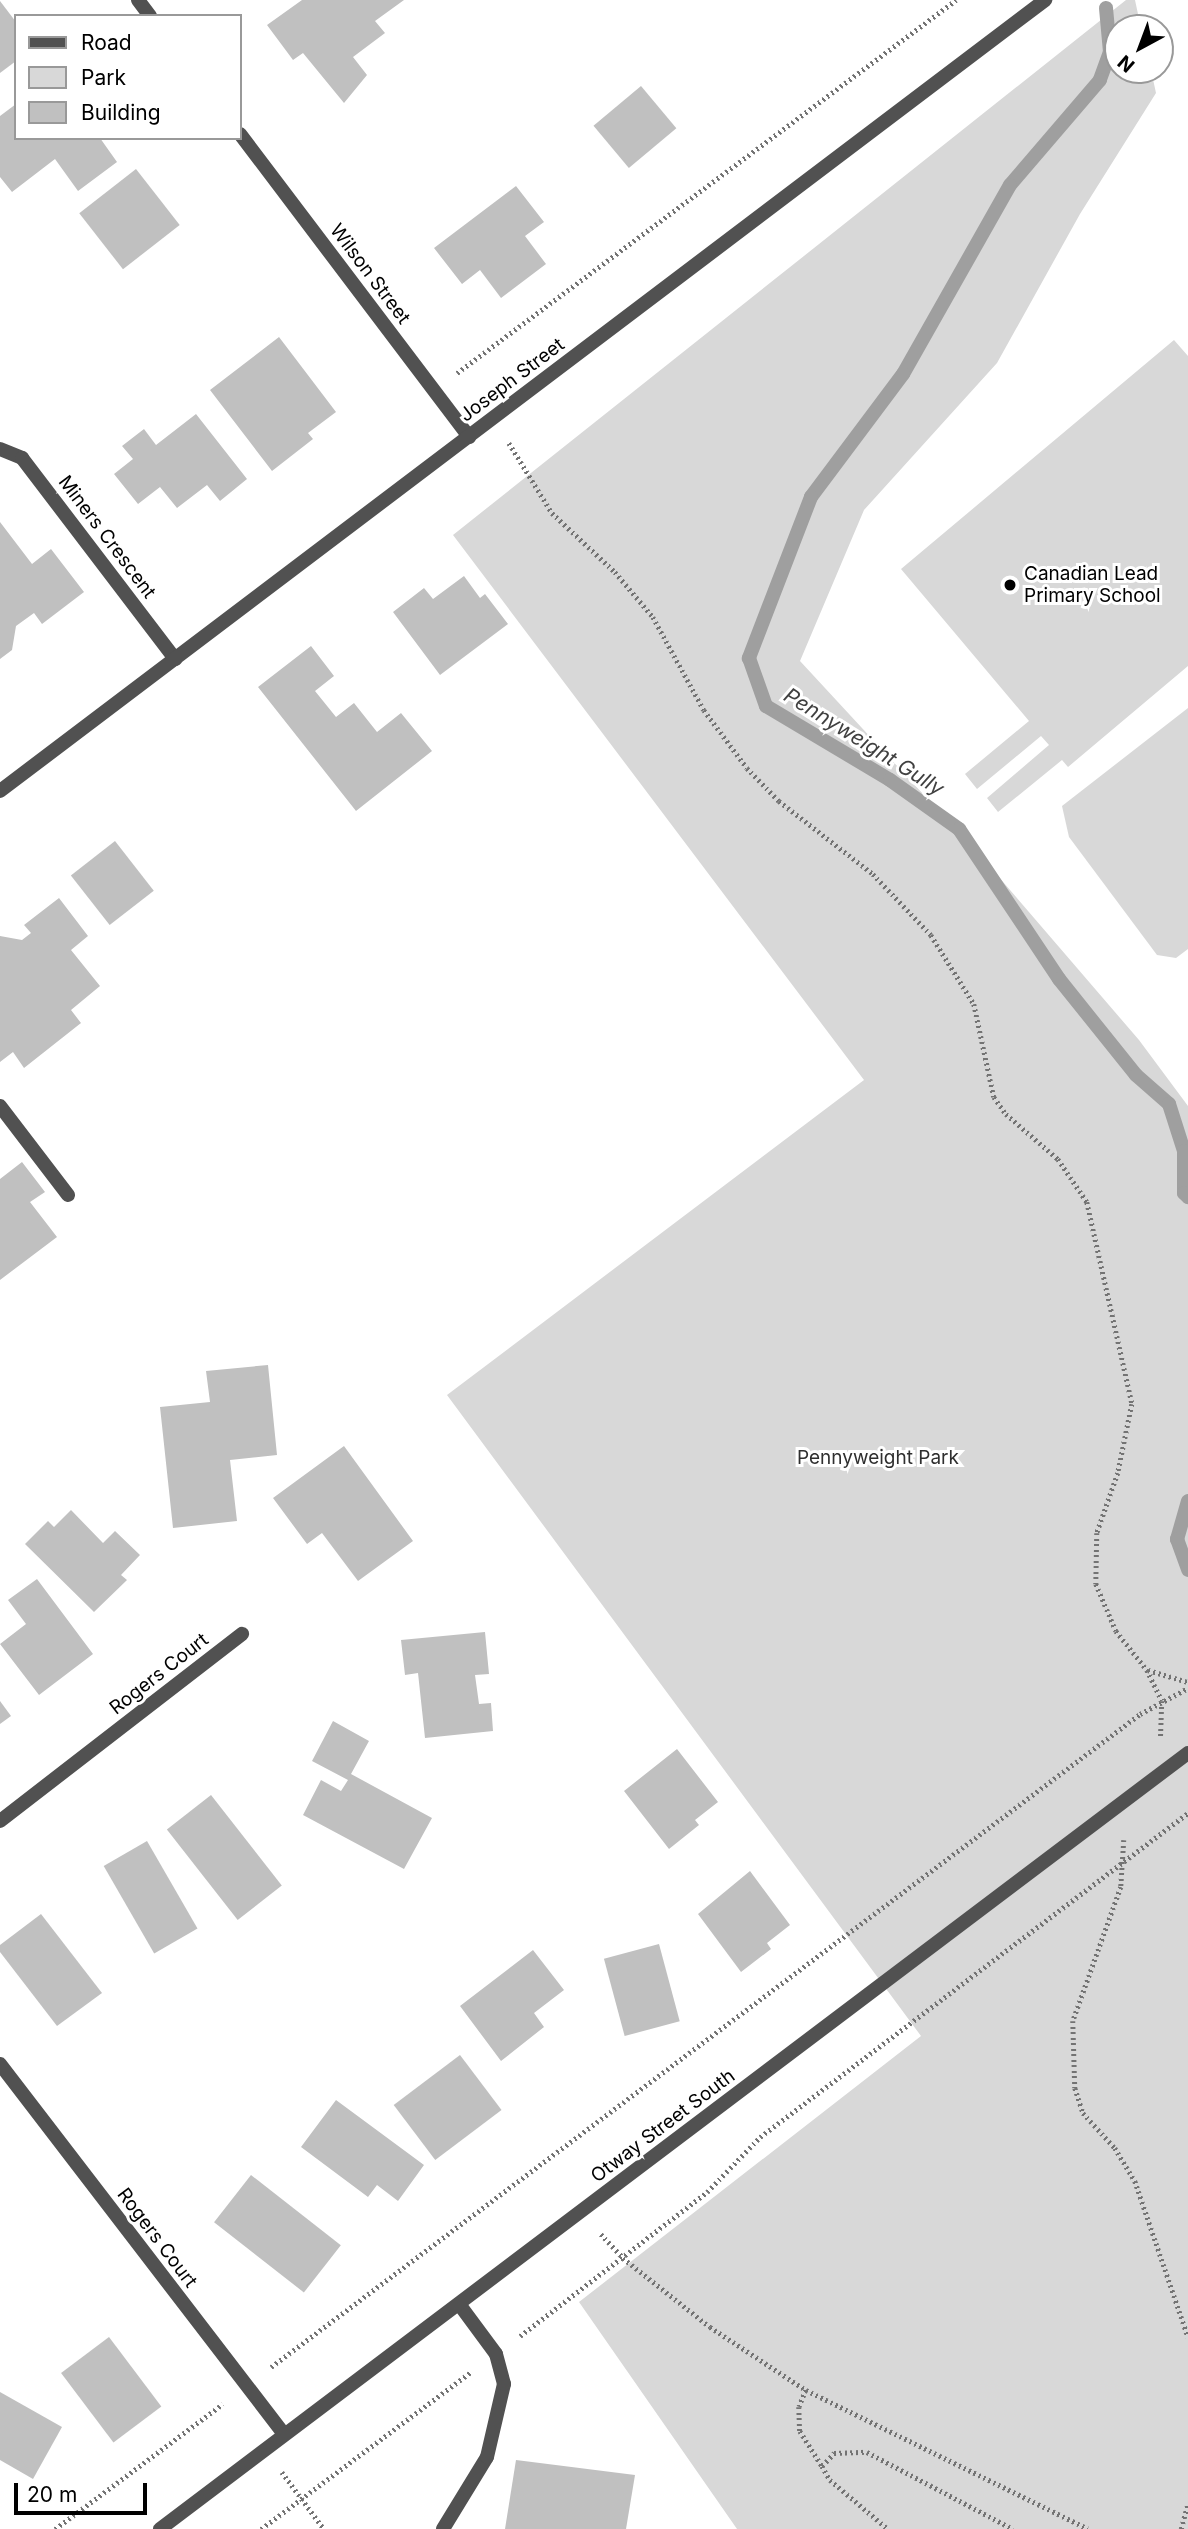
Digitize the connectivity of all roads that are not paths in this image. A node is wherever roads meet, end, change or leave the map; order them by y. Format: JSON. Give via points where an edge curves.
{"nodes":[{"id":1,"x":1045,"y":0,"type":"edge"},
{"id":2,"x":242,"y":137,"type":"edge"},
{"id":3,"x":469,"y":437,"type":"junction"},
{"id":4,"x":0,"y":449,"type":"edge"},
{"id":5,"x":175,"y":659,"type":"junction"},
{"id":6,"x":0,"y":791,"type":"edge"},
{"id":7,"x":0,"y":1106,"type":"edge"},
{"id":8,"x":68,"y":1195,"type":"dead end"},
{"id":9,"x":242,"y":1634,"type":"dead end"},
{"id":10,"x":1188,"y":1753,"type":"edge"},
{"id":11,"x":0,"y":1821,"type":"edge"},
{"id":12,"x":0,"y":2064,"type":"edge"},
{"id":13,"x":459,"y":2304,"type":"junction"},
{"id":14,"x":284,"y":2434,"type":"junction"},
{"id":15,"x":160,"y":2529,"type":"edge"},
{"id":16,"x":443,"y":2529,"type":"edge"}],
"edges":[{"from":1,"to":3,"type":"street","name":"Joseph Street"},
{"from":2,"to":3,"type":"street","name":"Wilson Street"},
{"from":3,"to":5,"type":"street","name":"Joseph Street"},
{"from":4,"to":5,"type":"street","name":"Miners Crescent","via":[[22,458]]},
{"from":5,"to":6,"type":"street","name":"Joseph Street"},
{"from":7,"to":8,"type":"street"},
{"from":9,"to":11,"type":"street","name":"Rogers Court"},
{"from":10,"to":13,"type":"street","name":"Otway Street South"},
{"from":12,"to":14,"type":"street","name":"Rogers Court"},
{"from":13,"to":14,"type":"street","name":"Otway Street South"},
{"from":13,"to":16,"type":"street","via":[[496,2354],[505,2384],[487,2457]]},
{"from":14,"to":15,"type":"street","name":"Otway Street South"}]}
